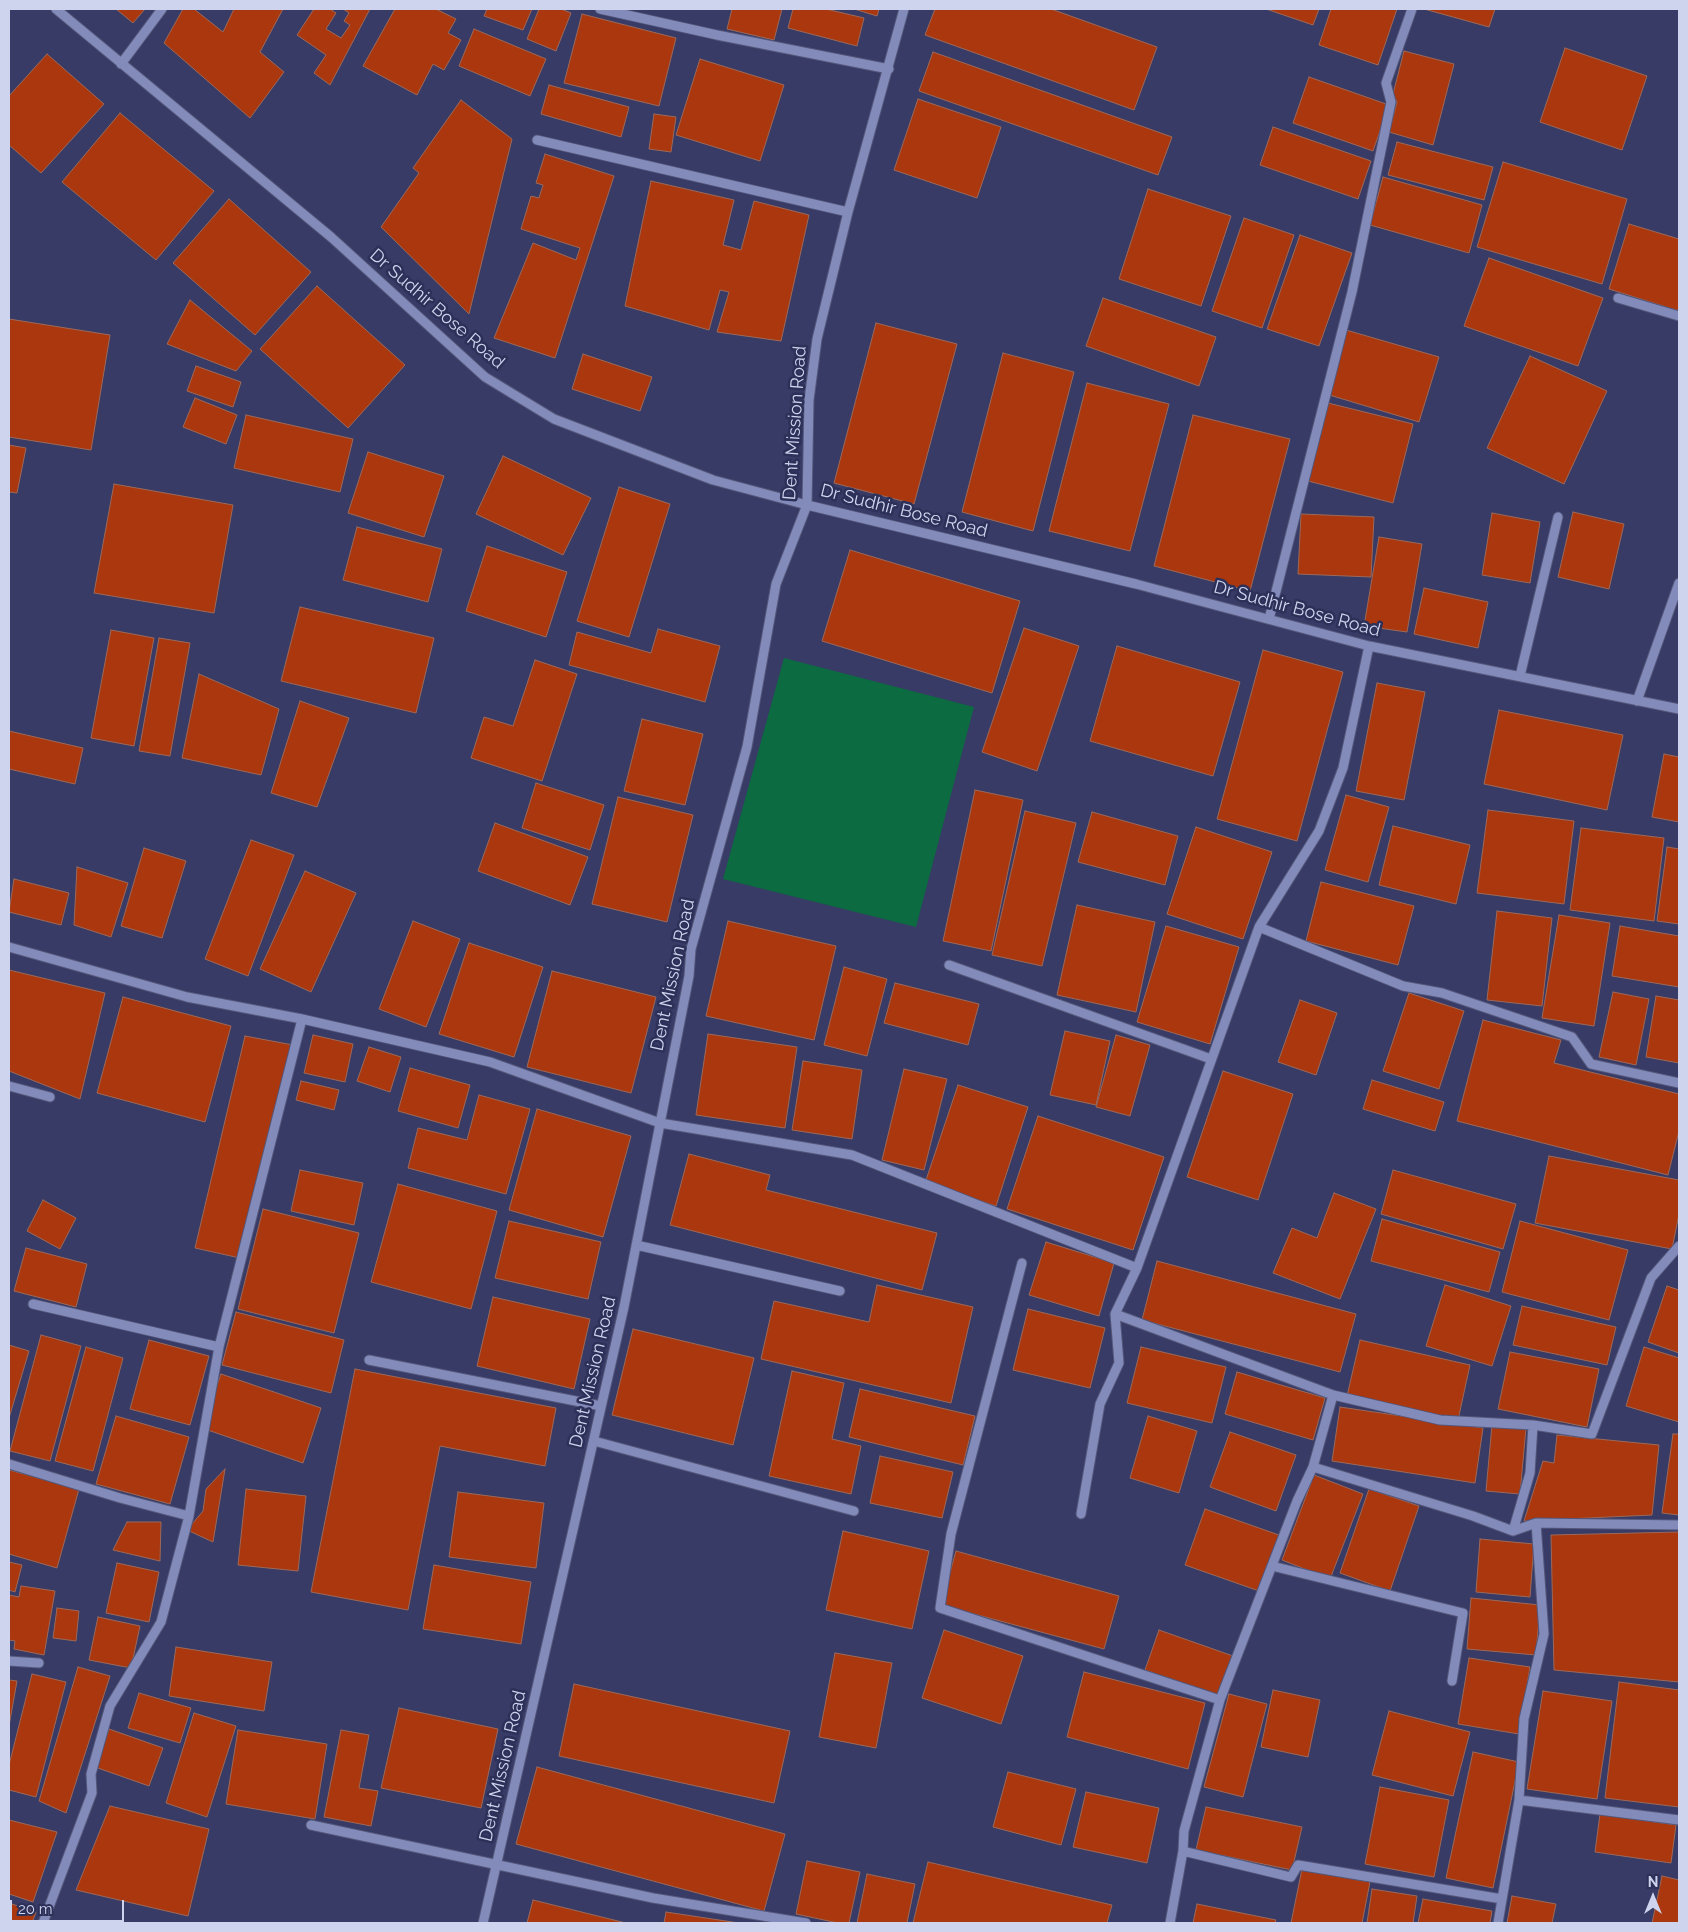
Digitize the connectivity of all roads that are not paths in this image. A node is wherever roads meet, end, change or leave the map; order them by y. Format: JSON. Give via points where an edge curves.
{"nodes":[{"id":1,"x":56,"y":9,"type":"edge"},
{"id":2,"x":162,"y":9,"type":"edge"},
{"id":3,"x":600,"y":9,"type":"edge"},
{"id":4,"x":904,"y":9,"type":"edge"},
{"id":5,"x":1412,"y":9,"type":"edge"},
{"id":6,"x":121,"y":64,"type":"junction"},
{"id":7,"x":889,"y":69,"type":"junction"},
{"id":8,"x":537,"y":140,"type":"dead end"},
{"id":9,"x":848,"y":212,"type":"junction"},
{"id":10,"x":1618,"y":298,"type":"dead end"},
{"id":11,"x":1679,"y":316,"type":"edge"},
{"id":12,"x":807,"y":504,"type":"junction"},
{"id":13,"x":1558,"y":517,"type":"dead end"},
{"id":14,"x":1679,"y":583,"type":"edge"},
{"id":15,"x":1269,"y":619,"type":"junction"},
{"id":16,"x":1369,"y":646,"type":"junction"},
{"id":17,"x":1520,"y":676,"type":"junction"},
{"id":18,"x":1637,"y":702,"type":"junction"},
{"id":19,"x":1679,"y":709,"type":"edge"},
{"id":20,"x":1259,"y":927,"type":"junction"},
{"id":21,"x":9,"y":947,"type":"edge"},
{"id":22,"x":949,"y":965,"type":"dead end"},
{"id":23,"x":302,"y":1019,"type":"junction"},
{"id":24,"x":1211,"y":1059,"type":"junction"},
{"id":25,"x":1679,"y":1083,"type":"edge"},
{"id":26,"x":9,"y":1086,"type":"edge"},
{"id":27,"x":50,"y":1097,"type":"dead end"},
{"id":28,"x":660,"y":1123,"type":"junction"},
{"id":29,"x":636,"y":1245,"type":"junction"},
{"id":30,"x":1679,"y":1246,"type":"edge"},
{"id":31,"x":1022,"y":1263,"type":"dead end"},
{"id":32,"x":1137,"y":1268,"type":"junction"},
{"id":33,"x":840,"y":1291,"type":"dead end"},
{"id":34,"x":33,"y":1304,"type":"dead end"},
{"id":35,"x":1115,"y":1314,"type":"junction"},
{"id":36,"x":218,"y":1347,"type":"junction"},
{"id":37,"x":368,"y":1360,"type":"dead end"},
{"id":38,"x":1333,"y":1395,"type":"junction"},
{"id":39,"x":602,"y":1406,"type":"junction"},
{"id":40,"x":1533,"y":1425,"type":"junction"},
{"id":41,"x":594,"y":1440,"type":"junction"},
{"id":42,"x":9,"y":1464,"type":"edge"},
{"id":43,"x":1313,"y":1467,"type":"junction"},
{"id":44,"x":854,"y":1511,"type":"dead end"},
{"id":45,"x":1081,"y":1514,"type":"dead end"},
{"id":46,"x":189,"y":1516,"type":"junction"},
{"id":47,"x":1536,"y":1524,"type":"junction"},
{"id":48,"x":1679,"y":1525,"type":"edge"},
{"id":49,"x":1513,"y":1531,"type":"junction"},
{"id":50,"x":1272,"y":1566,"type":"junction"},
{"id":51,"x":9,"y":1661,"type":"edge"},
{"id":52,"x":38,"y":1663,"type":"dead end"},
{"id":53,"x":1452,"y":1680,"type":"dead end"},
{"id":54,"x":1220,"y":1700,"type":"junction"},
{"id":55,"x":1519,"y":1800,"type":"junction"},
{"id":56,"x":1679,"y":1820,"type":"edge"},
{"id":57,"x":312,"y":1825,"type":"dead end"},
{"id":58,"x":1183,"y":1852,"type":"junction"},
{"id":59,"x":497,"y":1864,"type":"junction"},
{"id":60,"x":1502,"y":1899,"type":"junction"},
{"id":61,"x":43,"y":1923,"type":"edge"},
{"id":62,"x":483,"y":1923,"type":"edge"},
{"id":63,"x":806,"y":1923,"type":"edge"},
{"id":64,"x":1170,"y":1923,"type":"edge"},
{"id":65,"x":1498,"y":1923,"type":"edge"}],
"edges":[{"from":1,"to":6,"type":"street","name":"Dr Sudhir Bose Road"},
{"from":2,"to":6,"type":"street"},
{"from":3,"to":7,"type":"street"},
{"from":4,"to":7,"type":"street","name":"Dent Mission Road"},
{"from":5,"to":15,"type":"street","via":[[1386,84],[1391,102],[1352,292]]},
{"from":6,"to":12,"type":"street","name":"Dr Sudhir Bose Road","via":[[331,237],[485,377],[554,419],[713,480]]},
{"from":7,"to":9,"type":"street","name":"Dent Mission Road"},
{"from":8,"to":9,"type":"street"},
{"from":9,"to":12,"type":"street","name":"Dent Mission Road","via":[[817,339],[809,400]]},
{"from":10,"to":11,"type":"street"},
{"from":12,"to":15,"type":"street","name":"Dr Sudhir Bose Road"},
{"from":12,"to":28,"type":"street","name":"Dent Mission Road","via":[[776,584],[747,747],[692,949]]},
{"from":13,"to":17,"type":"street"},
{"from":14,"to":18,"type":"street"},
{"from":15,"to":16,"type":"street","name":"Dr Sudhir Bose Road"},
{"from":16,"to":17,"type":"street","name":"Dr Sudhir Bose Road"},
{"from":16,"to":20,"type":"street","via":[[1343,768],[1319,831]]},
{"from":17,"to":18,"type":"street","name":"Dr Sudhir Bose Road"},
{"from":18,"to":19,"type":"street","name":"Dr Sudhir Bose Road"},
{"from":20,"to":24,"type":"street"},
{"from":20,"to":25,"type":"street","via":[[1403,986],[1442,993],[1572,1037],[1591,1064]]},
{"from":21,"to":23,"type":"street","via":[[187,997]]},
{"from":22,"to":24,"type":"street"},
{"from":23,"to":28,"type":"street","via":[[490,1062]]},
{"from":23,"to":36,"type":"street"},
{"from":24,"to":32,"type":"street"},
{"from":26,"to":27,"type":"street"},
{"from":28,"to":29,"type":"street","name":"Dent Mission Road"},
{"from":28,"to":32,"type":"street","via":[[852,1155]]},
{"from":29,"to":33,"type":"street"},
{"from":29,"to":39,"type":"street","name":"Dent Mission Road"},
{"from":30,"to":40,"type":"street","via":[[1651,1278],[1592,1434]]},
{"from":31,"to":54,"type":"street","via":[[951,1534],[940,1608]]},
{"from":32,"to":35,"type":"street"},
{"from":34,"to":36,"type":"street"},
{"from":35,"to":38,"type":"street"},
{"from":35,"to":45,"type":"street","via":[[1119,1363],[1100,1404]]},
{"from":36,"to":46,"type":"street"},
{"from":37,"to":39,"type":"street"},
{"from":38,"to":40,"type":"street","via":[[1440,1420]]},
{"from":38,"to":43,"type":"street"},
{"from":39,"to":41,"type":"street","name":"Dent Mission Road"},
{"from":40,"to":49,"type":"street","via":[[1530,1473]]},
{"from":41,"to":44,"type":"street"},
{"from":41,"to":59,"type":"street","name":"Dent Mission Road"},
{"from":42,"to":46,"type":"street"},
{"from":43,"to":49,"type":"street"},
{"from":43,"to":50,"type":"street"},
{"from":46,"to":61,"type":"street","via":[[162,1622],[110,1706],[92,1774],[92,1793]]},
{"from":47,"to":48,"type":"street"},
{"from":47,"to":49,"type":"street"},
{"from":47,"to":55,"type":"street","via":[[1544,1634],[1524,1718]]},
{"from":50,"to":53,"type":"street","via":[[1463,1613]]},
{"from":50,"to":54,"type":"street"},
{"from":51,"to":52,"type":"street"},
{"from":54,"to":58,"type":"street","via":[[1184,1831]]},
{"from":55,"to":56,"type":"street"},
{"from":55,"to":60,"type":"street"},
{"from":57,"to":59,"type":"street"},
{"from":58,"to":60,"type":"street","via":[[1291,1877],[1298,1865]]},
{"from":58,"to":64,"type":"street"},
{"from":59,"to":62,"type":"street","name":"Dent Mission Road"},
{"from":59,"to":63,"type":"street","via":[[653,1898]]},
{"from":60,"to":65,"type":"street"}]}
